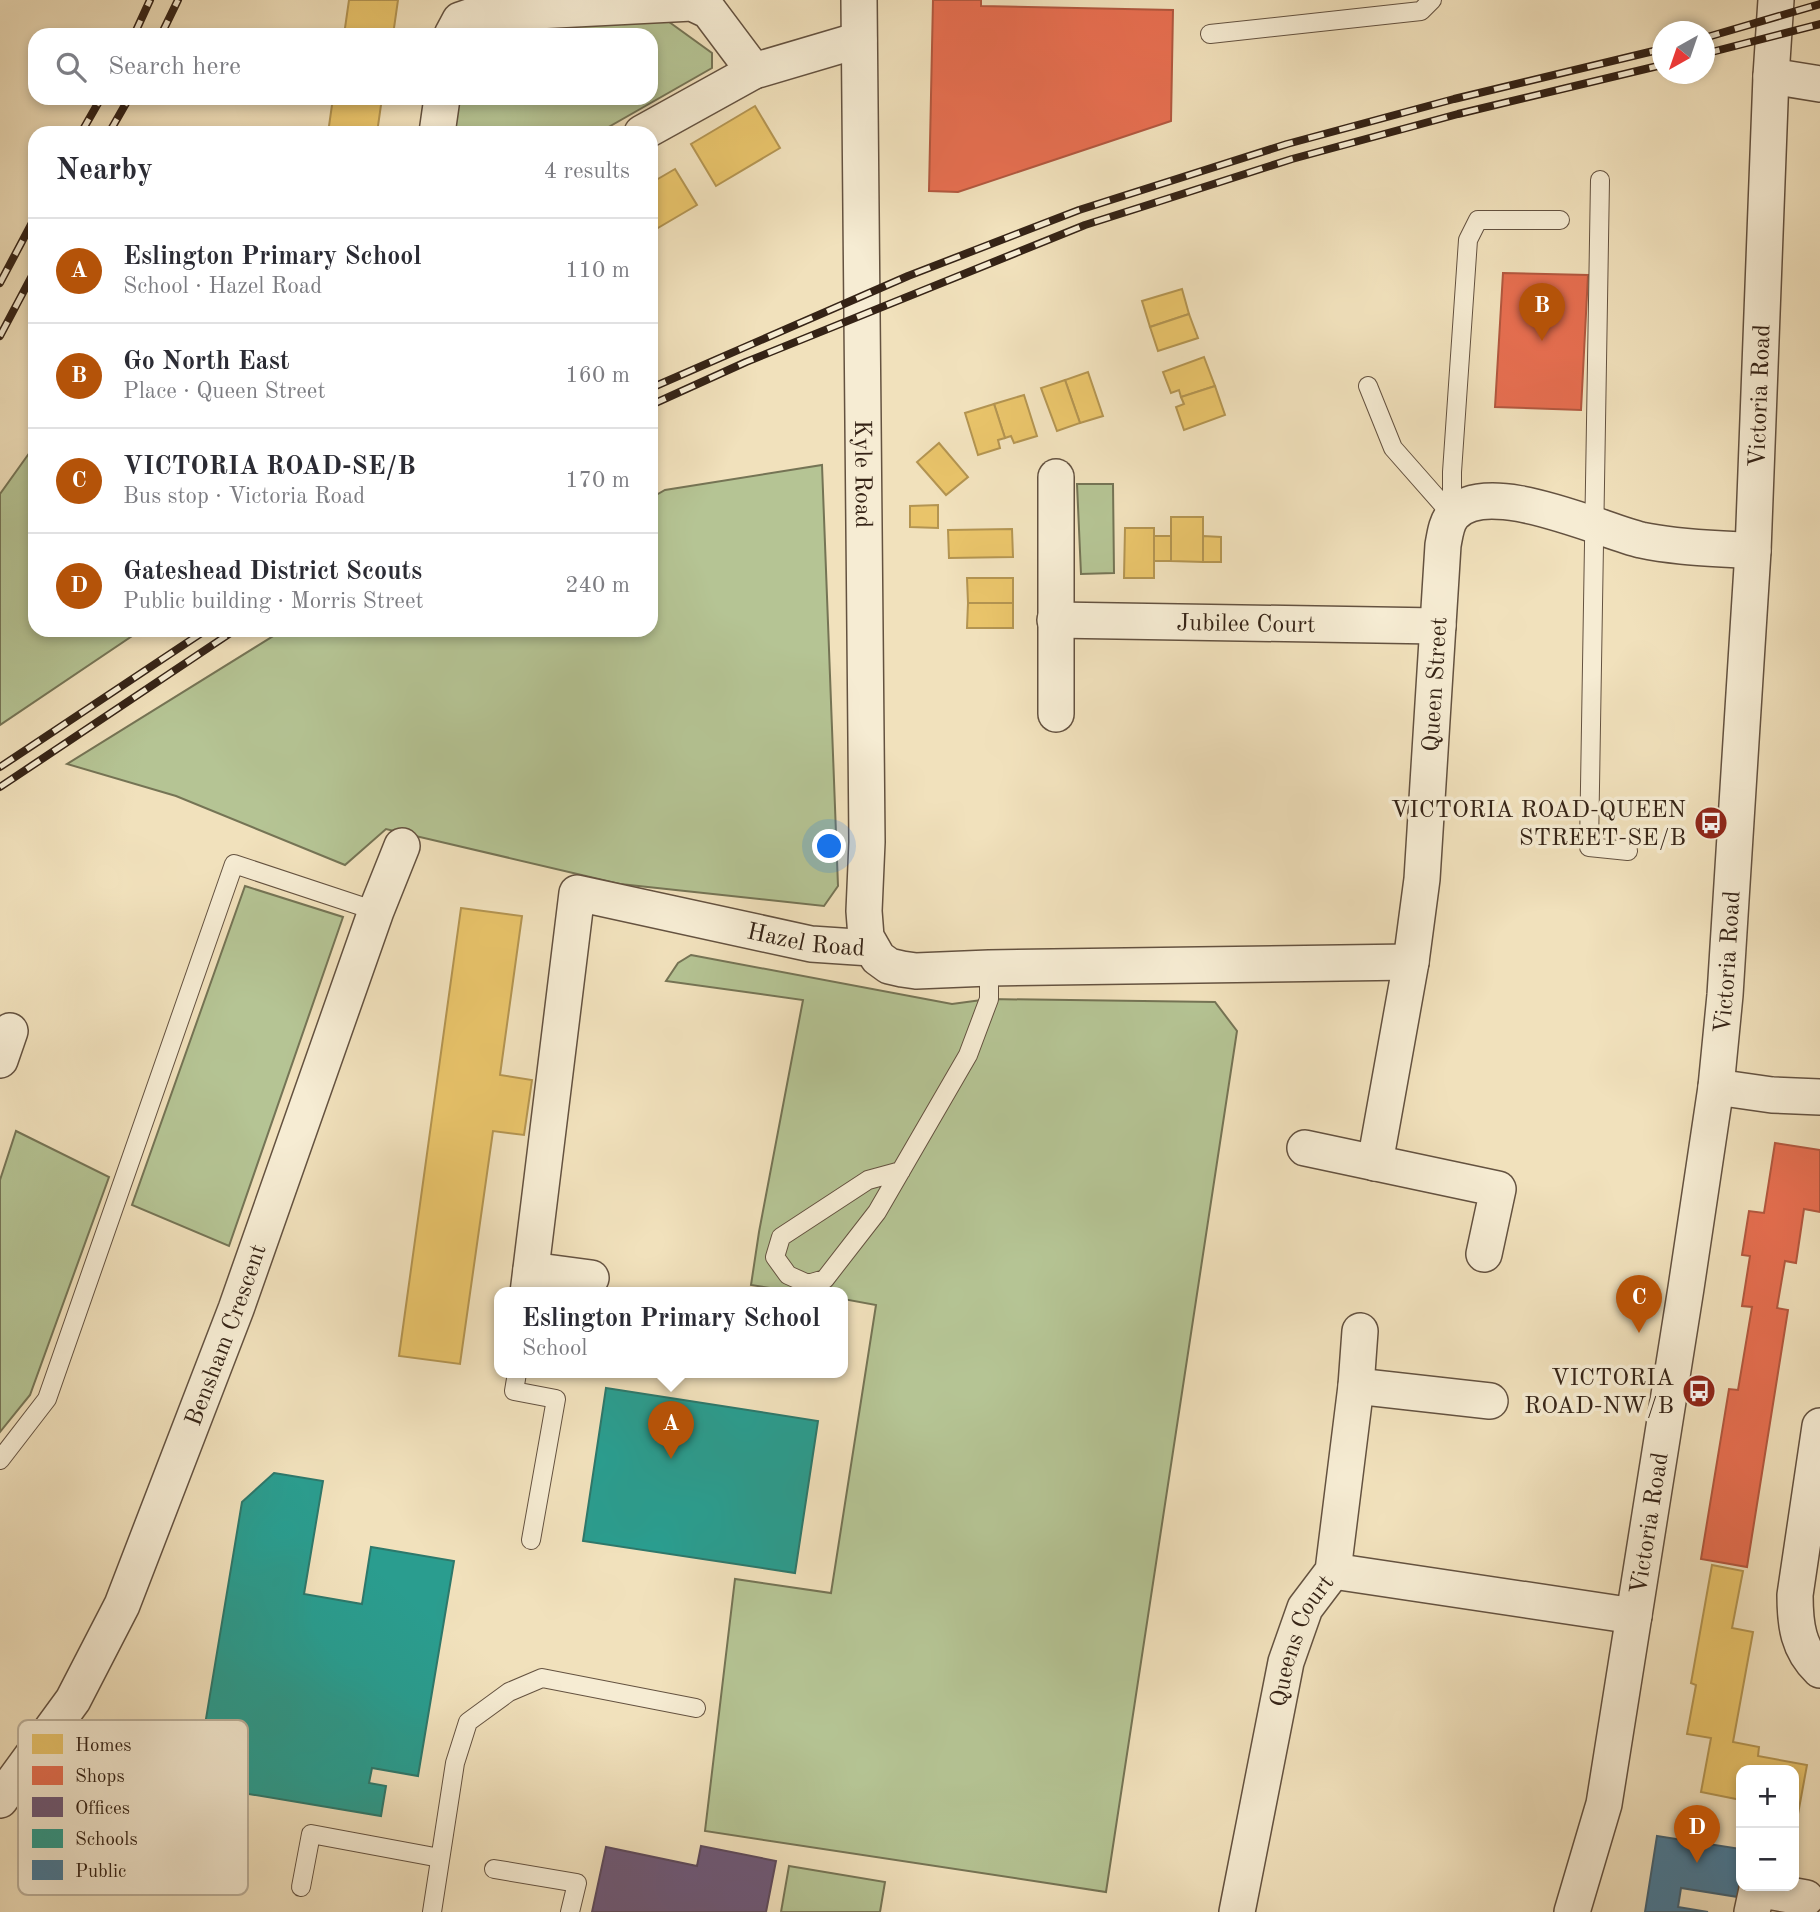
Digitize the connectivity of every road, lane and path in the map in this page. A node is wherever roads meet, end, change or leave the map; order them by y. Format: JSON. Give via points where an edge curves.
{"nodes":[{"id":1,"x":859,"y":0,"type":"edge"},
{"id":2,"x":1432,"y":0,"type":"edge"},
{"id":3,"x":1776,"y":0,"type":"edge"},
{"id":4,"x":456,"y":28,"type":"edge"},
{"id":5,"x":1210,"y":34,"type":"dead end"},
{"id":6,"x":859,"y":40,"type":"junction"},
{"id":7,"x":754,"y":71,"type":"junction"},
{"id":8,"x":1771,"y":76,"type":"junction"},
{"id":9,"x":1820,"y":84,"type":"edge"},
{"id":10,"x":441,"y":105,"type":"edge"},
{"id":11,"x":438,"y":126,"type":"edge"},
{"id":12,"x":655,"y":126,"type":"edge"},
{"id":13,"x":1600,"y":180,"type":"dead end"},
{"id":14,"x":1560,"y":220,"type":"dead end"},
{"id":15,"x":1368,"y":386,"type":"dead end"},
{"id":16,"x":1056,"y":477,"type":"dead end"},
{"id":17,"x":1452,"y":515,"type":"junction"},
{"id":18,"x":1593,"y":525,"type":"junction"},
{"id":19,"x":1753,"y":551,"type":"junction"},
{"id":20,"x":1055,"y":620,"type":"junction"},
{"id":21,"x":1438,"y":626,"type":"junction"},
{"id":22,"x":1056,"y":713,"type":"dead end"},
{"id":23,"x":402,"y":846,"type":"dead end"},
{"id":24,"x":1628,"y":851,"type":"dead end"},
{"id":25,"x":376,"y":911,"type":"junction"},
{"id":26,"x":871,"y":948,"type":"junction"},
{"id":27,"x":1411,"y":962,"type":"junction"},
{"id":28,"x":989,"y":968,"type":"junction"},
{"id":29,"x":1716,"y":1087,"type":"junction"},
{"id":30,"x":1820,"y":1097,"type":"edge"},
{"id":31,"x":1304,"y":1148,"type":"dead end"},
{"id":32,"x":1376,"y":1163,"type":"junction"},
{"id":33,"x":901,"y":1171,"type":"junction"},
{"id":34,"x":1484,"y":1254,"type":"dead end"},
{"id":35,"x":592,"y":1278,"type":"dead end"},
{"id":36,"x":530,"y":1281,"type":"edge"},
{"id":37,"x":1360,"y":1331,"type":"dead end"},
{"id":38,"x":516,"y":1378,"type":"edge"},
{"id":39,"x":1356,"y":1386,"type":"junction"},
{"id":40,"x":1490,"y":1401,"type":"dead end"},
{"id":41,"x":1820,"y":1426,"type":"edge"},
{"id":42,"x":0,"y":1460,"type":"edge"},
{"id":43,"x":531,"y":1540,"type":"dead end"},
{"id":44,"x":1333,"y":1571,"type":"junction"},
{"id":45,"x":1634,"y":1616,"type":"junction"},
{"id":46,"x":1820,"y":1670,"type":"edge"},
{"id":47,"x":696,"y":1708,"type":"dead end"},
{"id":48,"x":58,"y":1720,"type":"edge"},
{"id":49,"x":18,"y":1775,"type":"edge"},
{"id":50,"x":0,"y":1800,"type":"edge"},
{"id":51,"x":440,"y":1858,"type":"junction"},
{"id":52,"x":494,"y":1868,"type":"dead end"},
{"id":53,"x":301,"y":1887,"type":"dead end"},
{"id":54,"x":1806,"y":1898,"type":"dead end"},
{"id":55,"x":432,"y":1912,"type":"edge"},
{"id":56,"x":570,"y":1912,"type":"edge"},
{"id":57,"x":1237,"y":1912,"type":"edge"},
{"id":58,"x":1572,"y":1912,"type":"edge"},
{"id":59,"x":1752,"y":1912,"type":"edge"}],
"edges":[{"from":1,"to":6,"type":"street","name":"Kyle Road"},
{"from":2,"to":5,"type":"lane","via":[[1421,10]]},
{"from":3,"to":8,"type":"street","name":"Victoria Road"},
{"from":4,"to":7,"type":"street","via":[[460,20],[478,14],[692,3],[709,11]]},
{"from":6,"to":7,"type":"street"},
{"from":6,"to":26,"type":"street","name":"Kyle Road","via":[[864,911]]},
{"from":7,"to":12,"type":"street"},
{"from":8,"to":9,"type":"street"},
{"from":8,"to":19,"type":"street","name":"Victoria Road"},
{"from":10,"to":11,"type":"street"},
{"from":13,"to":18,"type":"lane"},
{"from":14,"to":17,"type":"lane","via":[[1478,220],[1468,240]]},
{"from":15,"to":17,"type":"lane","via":[[1394,448]]},
{"from":16,"to":20,"type":"street"},
{"from":17,"to":18,"type":"street","via":[[1468,503],[1511,502]]},
{"from":17,"to":21,"type":"street","name":"Queen Street","via":[[1443,545]]},
{"from":18,"to":19,"type":"street","via":[[1676,546]]},
{"from":18,"to":24,"type":"lane","via":[[1589,847]]},
{"from":19,"to":29,"type":"street","name":"Victoria Road"},
{"from":20,"to":21,"type":"street","name":"Jubilee Court"},
{"from":20,"to":22,"type":"street"},
{"from":21,"to":27,"type":"street","name":"Queen Street","via":[[1422,879]]},
{"from":23,"to":25,"type":"street","name":"Bensham Crescent"},
{"from":25,"to":42,"type":"lane","via":[[234,864],[47,1399]]},
{"from":25,"to":48,"type":"street","name":"Bensham Crescent","via":[[236,1309],[122,1605]]},
{"from":26,"to":28,"type":"street","name":"Hazel Road","via":[[889,966],[902,969]]},
{"from":26,"to":36,"type":"street","name":"Hazel Road","via":[[811,944],[577,893]]},
{"from":27,"to":28,"type":"street","name":"Hazel Road"},
{"from":27,"to":32,"type":"street","name":"Queen Street"},
{"from":28,"to":33,"type":"lane","via":[[989,999],[968,1055]]},
{"from":29,"to":30,"type":"street"},
{"from":29,"to":45,"type":"street","name":"Victoria Road"},
{"from":31,"to":32,"type":"street"},
{"from":32,"to":34,"type":"street","via":[[1498,1189]]},
{"from":33,"to":33,"type":"lane","via":[[877,1212],[825,1279],[808,1284],[788,1275],[775,1257],[781,1237],[867,1180]]},
{"from":35,"to":36,"type":"street","name":"Hazel Road"},
{"from":37,"to":39,"type":"street","name":"Queens Court"},
{"from":38,"to":43,"type":"lane","via":[[514,1391],[556,1399]]},
{"from":39,"to":40,"type":"street"},
{"from":39,"to":44,"type":"street","name":"Queens Court"},
{"from":41,"to":46,"type":"street","via":[[1795,1595],[1795,1622],[1802,1646]]},
{"from":44,"to":45,"type":"street"},
{"from":44,"to":57,"type":"street","name":"Queens Court","via":[[1305,1608],[1286,1662]]},
{"from":45,"to":58,"type":"street","name":"Victoria Road","via":[[1604,1804]]},
{"from":47,"to":51,"type":"lane","via":[[542,1678],[509,1692],[468,1722],[454,1763]]},
{"from":49,"to":50,"type":"street","name":"Bensham Crescent"},
{"from":51,"to":53,"type":"lane","via":[[311,1834]]},
{"from":51,"to":55,"type":"lane"},
{"from":52,"to":56,"type":"lane","via":[[577,1883]]},
{"from":54,"to":59,"type":"street","via":[[1757,1889]]}]}
